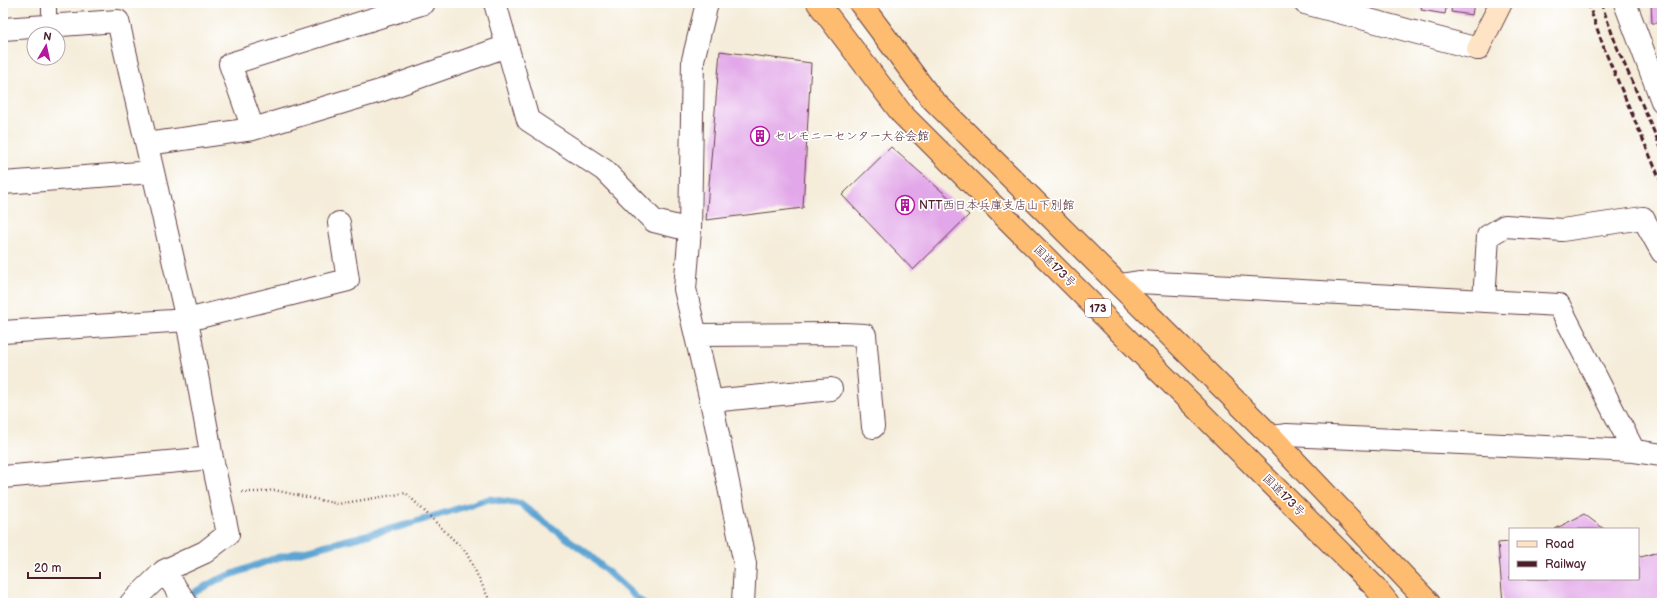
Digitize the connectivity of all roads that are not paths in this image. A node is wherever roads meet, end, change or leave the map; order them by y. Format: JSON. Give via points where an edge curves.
{"nodes":[{"id":1,"x":49,"y":3,"type":"edge"},
{"id":2,"x":424,"y":3,"type":"edge"},
{"id":3,"x":495,"y":3,"type":"edge"},
{"id":4,"x":707,"y":3,"type":"edge"},
{"id":5,"x":818,"y":3,"type":"edge"},
{"id":6,"x":860,"y":3,"type":"edge"},
{"id":7,"x":1305,"y":3,"type":"edge"},
{"id":8,"x":1501,"y":3,"type":"edge"},
{"id":9,"x":1625,"y":3,"type":"edge"},
{"id":10,"x":49,"y":26,"type":"joint"},
{"id":11,"x":26,"y":28,"type":"edge"},
{"id":12,"x":3,"y":29,"type":"edge"},
{"id":13,"x":507,"y":46,"type":"junction"},
{"id":14,"x":1662,"y":101,"type":"edge"},
{"id":15,"x":253,"y":129,"type":"junction"},
{"id":16,"x":147,"y":144,"type":"junction"},
{"id":17,"x":153,"y":172,"type":"junction"},
{"id":18,"x":3,"y":183,"type":"edge"},
{"id":19,"x":339,"y":223,"type":"dead end"},
{"id":20,"x":690,"y":230,"type":"junction"},
{"id":21,"x":1662,"y":252,"type":"edge"},
{"id":22,"x":1120,"y":285,"type":"junction"},
{"id":23,"x":1484,"y":301,"type":"junction"},
{"id":24,"x":187,"y":320,"type":"junction"},
{"id":25,"x":3,"y":332,"type":"edge"},
{"id":26,"x":696,"y":336,"type":"junction"},
{"id":27,"x":831,"y":389,"type":"dead end"},
{"id":28,"x":711,"y":401,"type":"junction"},
{"id":29,"x":872,"y":427,"type":"dead end"},
{"id":30,"x":1272,"y":437,"type":"junction"},
{"id":31,"x":1634,"y":451,"type":"junction"},
{"id":32,"x":1662,"y":455,"type":"edge"},
{"id":33,"x":212,"y":458,"type":"junction"},
{"id":34,"x":3,"y":477,"type":"edge"},
{"id":35,"x":164,"y":571,"type":"junction"},
{"id":36,"x":131,"y":603,"type":"edge"},
{"id":37,"x":186,"y":603,"type":"edge"},
{"id":38,"x":743,"y":603,"type":"edge"},
{"id":39,"x":1388,"y":603,"type":"edge"},
{"id":40,"x":1429,"y":603,"type":"edge"}],
"edges":[{"from":1,"to":10,"type":"lane"},
{"from":2,"to":15,"type":"street","via":[[230,64]]},
{"from":3,"to":13,"type":"street"},
{"from":4,"to":20,"type":"street","via":[[693,60]]},
{"from":5,"to":39,"type":"highway","name":"国道173号","number":"173","via":[[902,114],[1364,576]]},
{"from":6,"to":22,"type":"highway","number":"173","via":[[931,98]]},
{"from":7,"to":8,"type":"street","via":[[1478,49]]},
{"from":9,"to":14,"type":"street"},
{"from":10,"to":16,"type":"street","via":[[118,21]]},
{"from":11,"to":12,"type":"street"},
{"from":13,"to":15,"type":"street","via":[[380,91]]},
{"from":13,"to":20,"type":"street","via":[[528,120],[604,170],[654,221]]},
{"from":15,"to":16,"type":"street"},
{"from":16,"to":17,"type":"street"},
{"from":17,"to":18,"type":"street"},
{"from":17,"to":24,"type":"street"},
{"from":19,"to":24,"type":"street","via":[[348,280]]},
{"from":20,"to":26,"type":"street","via":[[685,289]]},
{"from":21,"to":23,"type":"street","via":[[1643,218],[1562,230],[1505,226],[1488,236]]},
{"from":22,"to":23,"type":"street","via":[[1139,282]]},
{"from":22,"to":30,"type":"highway","number":"173"},
{"from":23,"to":31,"type":"street","via":[[1559,305]]},
{"from":24,"to":25,"type":"street"},
{"from":24,"to":33,"type":"street"},
{"from":26,"to":28,"type":"street"},
{"from":26,"to":29,"type":"street","via":[[865,335]]},
{"from":27,"to":28,"type":"street"},
{"from":28,"to":38,"type":"street","via":[[746,564]]},
{"from":30,"to":31,"type":"street","via":[[1287,435]]},
{"from":30,"to":40,"type":"highway","number":"173"},
{"from":31,"to":32,"type":"street"},
{"from":33,"to":34,"type":"street"},
{"from":33,"to":35,"type":"street","via":[[228,534],[206,552]]},
{"from":35,"to":36,"type":"street"},
{"from":35,"to":37,"type":"street"}]}
